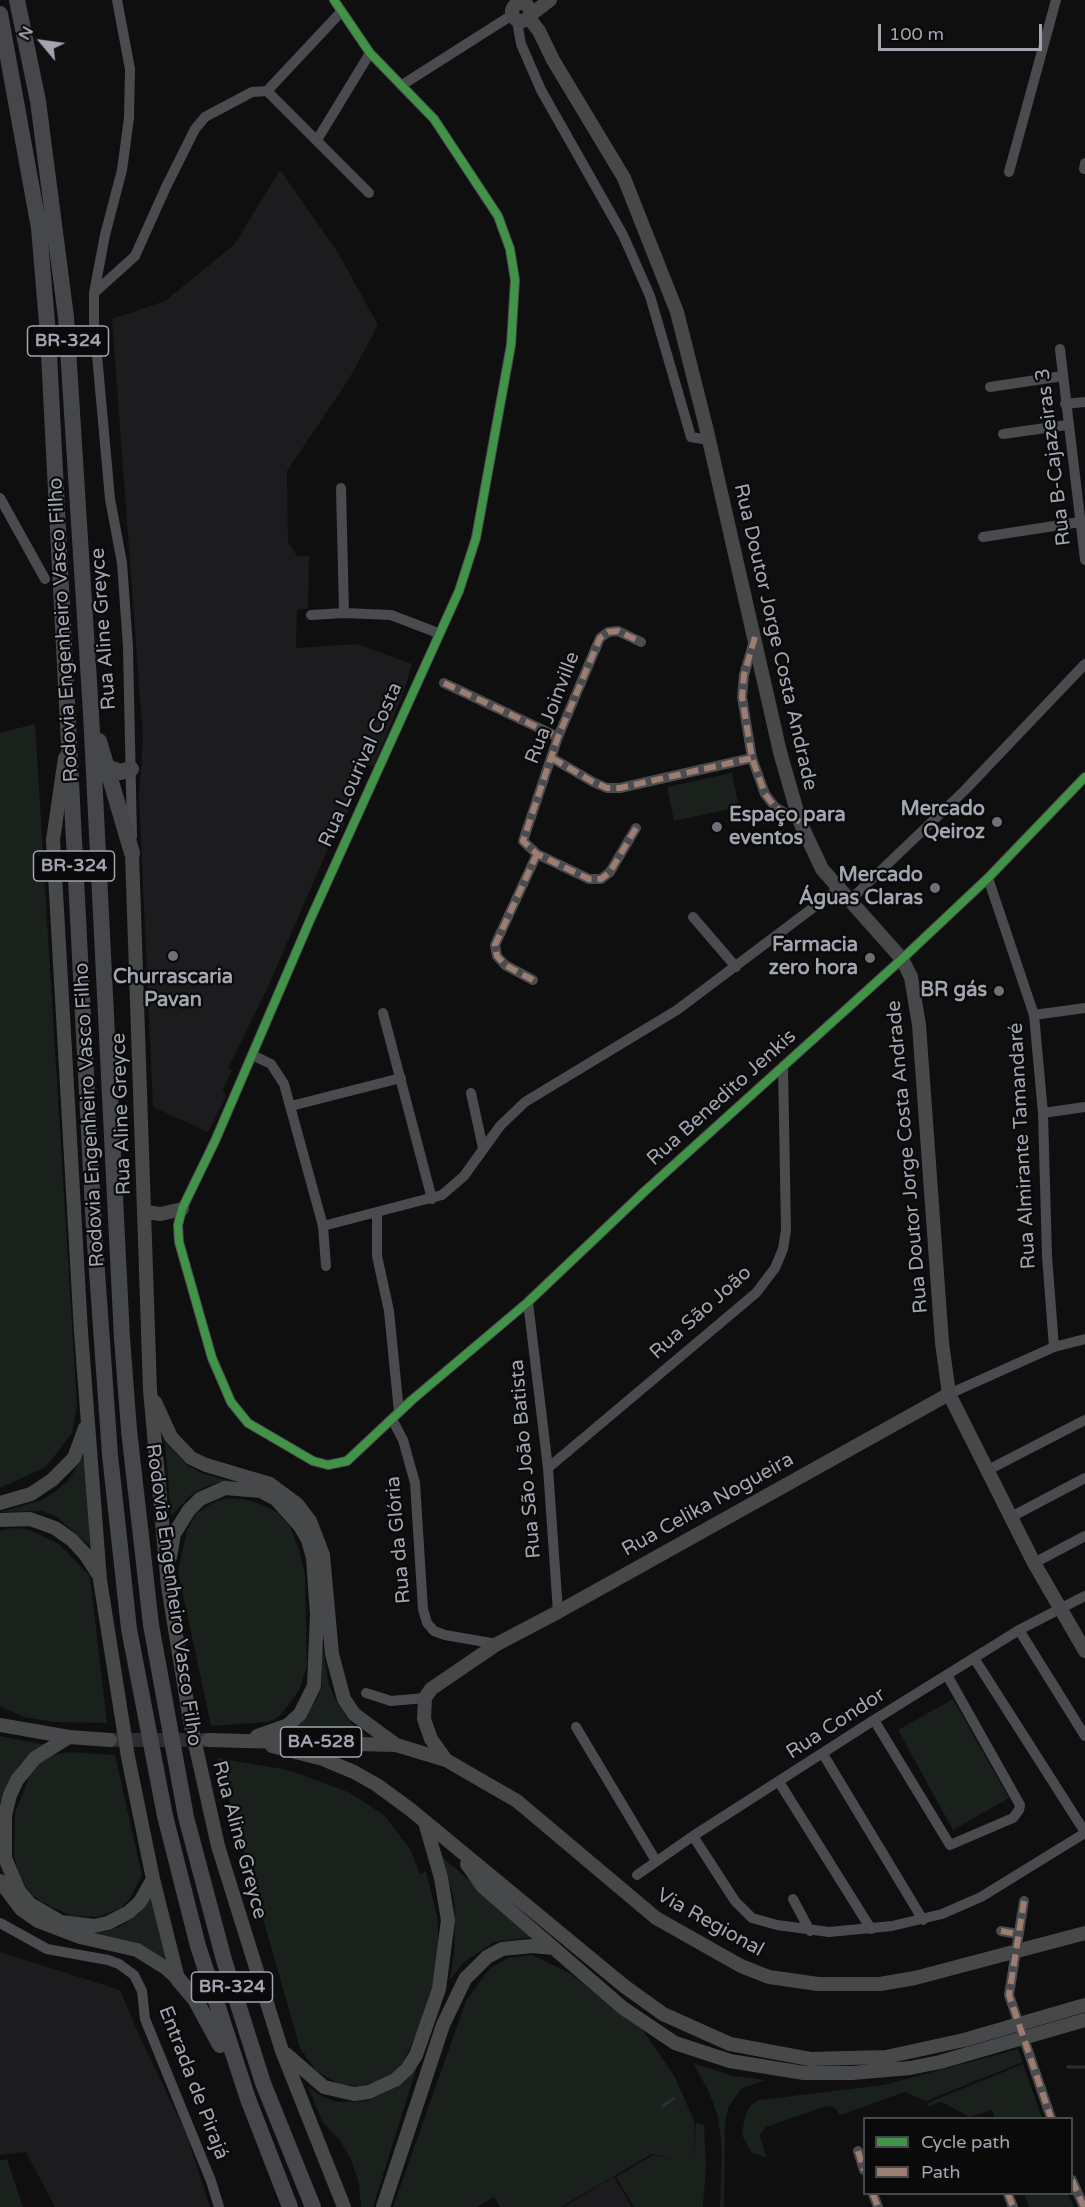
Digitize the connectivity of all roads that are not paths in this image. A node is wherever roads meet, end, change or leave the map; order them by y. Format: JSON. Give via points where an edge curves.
{"nodes":[{"id":1,"x":17,"y":0,"type":"edge"},
{"id":2,"x":117,"y":0,"type":"edge"},
{"id":3,"x":334,"y":0,"type":"edge"},
{"id":4,"x":550,"y":0,"type":"edge"},
{"id":5,"x":1056,"y":0,"type":"edge"},
{"id":6,"x":521,"y":10,"type":"edge"},
{"id":7,"x":341,"y":12,"type":"junction"},
{"id":8,"x":0,"y":14,"type":"edge"},
{"id":9,"x":370,"y":53,"type":"junction"},
{"id":10,"x":402,"y":85,"type":"junction"},
{"id":11,"x":267,"y":91,"type":"junction"},
{"id":12,"x":317,"y":140,"type":"junction"},
{"id":13,"x":1009,"y":172,"type":"dead end"},
{"id":14,"x":369,"y":193,"type":"dead end"},
{"id":15,"x":94,"y":293,"type":"junction"},
{"id":16,"x":1060,"y":349,"type":"dead end"},
{"id":17,"x":1063,"y":376,"type":"junction"},
{"id":18,"x":990,"y":387,"type":"dead end"},
{"id":19,"x":1085,"y":402,"type":"edge"},
{"id":20,"x":1065,"y":404,"type":"junction"},
{"id":21,"x":1067,"y":425,"type":"junction"},
{"id":22,"x":1003,"y":434,"type":"dead end"},
{"id":23,"x":709,"y":440,"type":"junction"},
{"id":24,"x":1079,"y":477,"type":"edge"},
{"id":25,"x":341,"y":488,"type":"dead end"},
{"id":26,"x":0,"y":498,"type":"edge"},
{"id":27,"x":1080,"y":522,"type":"junction"},
{"id":28,"x":983,"y":537,"type":"dead end"},
{"id":29,"x":1085,"y":560,"type":"edge"},
{"id":30,"x":45,"y":579,"type":"dead end"},
{"id":31,"x":344,"y":613,"type":"junction"},
{"id":32,"x":311,"y":615,"type":"dead end"},
{"id":33,"x":438,"y":633,"type":"junction"},
{"id":34,"x":755,"y":638,"type":"junction"},
{"id":35,"x":641,"y":642,"type":"dead end"},
{"id":36,"x":1085,"y":664,"type":"edge"},
{"id":37,"x":444,"y":683,"type":"dead end"},
{"id":38,"x":91,"y":713,"type":"junction"},
{"id":39,"x":69,"y":724,"type":"junction"},
{"id":40,"x":558,"y":737,"type":"junction"},
{"id":41,"x":552,"y":758,"type":"junction"},
{"id":42,"x":752,"y":758,"type":"junction"},
{"id":43,"x":107,"y":767,"type":"junction"},
{"id":44,"x":131,"y":769,"type":"junction"},
{"id":45,"x":1085,"y":777,"type":"edge"},
{"id":46,"x":800,"y":822,"type":"junction"},
{"id":47,"x":636,"y":828,"type":"dead end"},
{"id":48,"x":132,"y":853,"type":"junction"},
{"id":49,"x":537,"y":854,"type":"junction"},
{"id":50,"x":988,"y":878,"type":"junction"},
{"id":51,"x":838,"y":889,"type":"junction"},
{"id":52,"x":849,"y":901,"type":"junction"},
{"id":53,"x":693,"y":917,"type":"dead end"},
{"id":54,"x":902,"y":959,"type":"junction"},
{"id":55,"x":736,"y":968,"type":"junction"},
{"id":56,"x":533,"y":980,"type":"dead end"},
{"id":57,"x":1085,"y":1008,"type":"edge"},
{"id":58,"x":383,"y":1013,"type":"dead end"},
{"id":59,"x":1035,"y":1015,"type":"junction"},
{"id":60,"x":252,"y":1055,"type":"junction"},
{"id":61,"x":783,"y":1066,"type":"junction"},
{"id":62,"x":402,"y":1078,"type":"junction"},
{"id":63,"x":471,"y":1093,"type":"dead end"},
{"id":64,"x":291,"y":1106,"type":"junction"},
{"id":65,"x":1085,"y":1107,"type":"edge"},
{"id":66,"x":1043,"y":1113,"type":"junction"},
{"id":67,"x":483,"y":1148,"type":"junction"},
{"id":68,"x":432,"y":1199,"type":"junction"},
{"id":69,"x":182,"y":1209,"type":"junction"},
{"id":70,"x":144,"y":1212,"type":"junction"},
{"id":71,"x":377,"y":1214,"type":"junction"},
{"id":72,"x":323,"y":1226,"type":"junction"},
{"id":73,"x":326,"y":1266,"type":"dead end"},
{"id":74,"x":528,"y":1302,"type":"junction"},
{"id":75,"x":1085,"y":1339,"type":"edge"},
{"id":76,"x":1054,"y":1347,"type":"junction"},
{"id":77,"x":150,"y":1390,"type":"junction"},
{"id":78,"x":949,"y":1394,"type":"junction"},
{"id":79,"x":87,"y":1402,"type":"junction"},
{"id":80,"x":395,"y":1415,"type":"junction"},
{"id":81,"x":1085,"y":1420,"type":"edge"},
{"id":82,"x":374,"y":1436,"type":"joint"},
{"id":83,"x":548,"y":1468,"type":"junction"},
{"id":84,"x":987,"y":1471,"type":"junction"},
{"id":85,"x":1085,"y":1478,"type":"edge"},
{"id":86,"x":0,"y":1503,"type":"edge"},
{"id":87,"x":1011,"y":1517,"type":"junction"},
{"id":88,"x":0,"y":1520,"type":"edge"},
{"id":89,"x":1085,"y":1536,"type":"edge"},
{"id":90,"x":1034,"y":1563,"type":"junction"},
{"id":91,"x":100,"y":1580,"type":"junction"},
{"id":92,"x":168,"y":1586,"type":"junction"},
{"id":93,"x":1085,"y":1596,"type":"edge"},
{"id":94,"x":1058,"y":1608,"type":"junction"},
{"id":95,"x":558,"y":1612,"type":"junction"},
{"id":96,"x":1019,"y":1630,"type":"junction"},
{"id":97,"x":497,"y":1644,"type":"junction"},
{"id":98,"x":1085,"y":1651,"type":"edge"},
{"id":99,"x":974,"y":1658,"type":"junction"},
{"id":100,"x":947,"y":1675,"type":"junction"},
{"id":101,"x":366,"y":1693,"type":"dead end"},
{"id":102,"x":425,"y":1698,"type":"junction"},
{"id":103,"x":0,"y":1716,"type":"edge"},
{"id":104,"x":874,"y":1720,"type":"junction"},
{"id":105,"x":0,"y":1725,"type":"edge"},
{"id":106,"x":576,"y":1727,"type":"dead end"},
{"id":107,"x":19,"y":1728,"type":"junction"},
{"id":108,"x":1085,"y":1736,"type":"edge"},
{"id":109,"x":69,"y":1737,"type":"junction"},
{"id":110,"x":110,"y":1740,"type":"tunnel mouth"},
{"id":111,"x":208,"y":1740,"type":"tunnel mouth"},
{"id":112,"x":246,"y":1740,"type":"junction"},
{"id":113,"x":396,"y":1745,"type":"junction"},
{"id":114,"x":823,"y":1754,"type":"junction"},
{"id":115,"x":446,"y":1760,"type":"junction"},
{"id":116,"x":779,"y":1782,"type":"junction"},
{"id":117,"x":425,"y":1822,"type":"junction"},
{"id":118,"x":1085,"y":1833,"type":"edge"},
{"id":119,"x":693,"y":1836,"type":"junction"},
{"id":120,"x":464,"y":1856,"type":"junction"},
{"id":121,"x":656,"y":1862,"type":"junction"},
{"id":122,"x":637,"y":1875,"type":"dead end"},
{"id":123,"x":153,"y":1879,"type":"junction"},
{"id":124,"x":0,"y":1881,"type":"edge"},
{"id":125,"x":793,"y":1899,"type":"dead end"},
{"id":126,"x":1024,"y":1901,"type":"dead end"},
{"id":127,"x":923,"y":1920,"type":"junction"},
{"id":128,"x":0,"y":1923,"type":"edge"},
{"id":129,"x":871,"y":1929,"type":"junction"},
{"id":130,"x":810,"y":1931,"type":"junction"},
{"id":131,"x":1001,"y":1931,"type":"dead end"},
{"id":132,"x":1085,"y":1933,"type":"edge"},
{"id":133,"x":1018,"y":1934,"type":"junction"},
{"id":134,"x":100,"y":1941,"type":"junction"},
{"id":135,"x":554,"y":1948,"type":"junction"},
{"id":136,"x":119,"y":1964,"type":"junction"},
{"id":137,"x":178,"y":1979,"type":"junction"},
{"id":138,"x":1085,"y":2006,"type":"edge"},
{"id":139,"x":1085,"y":2020,"type":"edge"},
{"id":140,"x":282,"y":2050,"type":"junction"},
{"id":141,"x":248,"y":2099,"type":"junction"},
{"id":142,"x":1051,"y":2117,"type":"edge"},
{"id":143,"x":858,"y":2151,"type":"dead end"},
{"id":144,"x":863,"y":2167,"type":"edge"},
{"id":145,"x":1073,"y":2184,"type":"edge"},
{"id":146,"x":219,"y":2207,"type":"edge"},
{"id":147,"x":290,"y":2207,"type":"edge"},
{"id":148,"x":313,"y":2207,"type":"edge"},
{"id":149,"x":344,"y":2207,"type":"edge"},
{"id":150,"x":383,"y":2207,"type":"edge"},
{"id":151,"x":1084,"y":2207,"type":"edge"}],
"edges":[{"from":1,"to":38,"type":"highway","name":"Rodovia Engenheiro Vasco Filho","number":"BR-324","via":[[38,100],[66,317]]},
{"from":2,"to":15,"type":"street","name":"Rua Aline Greyce","via":[[130,69],[129,118],[122,170]]},
{"from":3,"to":7,"type":"street","name":"Rua Lourival Costa"},
{"from":4,"to":6,"type":"main road"},
{"from":5,"to":13,"type":"street"},
{"from":6,"to":10,"type":"street"},
{"from":6,"to":23,"type":"main road","name":"Rua Doutor Jorge Costa Andrade","via":[[540,48],[553,60],[624,178],[677,312]]},
{"from":6,"to":23,"type":"street","via":[[521,44],[541,90],[623,235],[650,296],[691,437]]},
{"from":7,"to":9,"type":"street","name":"Rua Lourival Costa"},
{"from":7,"to":11,"type":"street"},
{"from":8,"to":39,"type":"highway","name":"Rodovia Engenheiro Vasco Filho","number":"BR-324","via":[[39,228]]},
{"from":9,"to":10,"type":"street","name":"Rua Lourival Costa"},
{"from":9,"to":12,"type":"street"},
{"from":10,"to":33,"type":"street","name":"Rua Lourival Costa","via":[[434,119],[498,216],[510,249],[515,280],[511,345],[476,537],[459,591]]},
{"from":11,"to":12,"type":"street"},
{"from":11,"to":15,"type":"street","via":[[252,92],[205,117],[195,129],[135,256]]},
{"from":12,"to":14,"type":"street"},
{"from":15,"to":44,"type":"street","name":"Rua Aline Greyce","via":[[110,500],[122,563]]},
{"from":16,"to":17,"type":"street","name":"Rua B-Cajazeiras 3"},
{"from":17,"to":18,"type":"street"},
{"from":17,"to":20,"type":"street","name":"Rua B-Cajazeiras 3"},
{"from":19,"to":20,"type":"street"},
{"from":20,"to":21,"type":"street","name":"Rua B-Cajazeiras 3"},
{"from":21,"to":22,"type":"street"},
{"from":21,"to":24,"type":"street","name":"Rua B-Cajazeiras 3"},
{"from":23,"to":34,"type":"main road","name":"Rua Doutor Jorge Costa Andrade"},
{"from":24,"to":27,"type":"street","name":"Rua B-Cajazeiras 3"},
{"from":25,"to":31,"type":"street"},
{"from":26,"to":30,"type":"street"},
{"from":27,"to":28,"type":"street"},
{"from":27,"to":29,"type":"street","name":"Rua B-Cajazeiras 3"},
{"from":31,"to":32,"type":"street"},
{"from":31,"to":33,"type":"street","via":[[391,615]]},
{"from":33,"to":60,"type":"street","name":"Rua Lourival Costa"},
{"from":34,"to":42,"type":"street","via":[[742,697]]},
{"from":34,"to":46,"type":"main road","name":"Rua Doutor Jorge Costa Andrade"},
{"from":35,"to":40,"type":"street","name":"Rua Joinville","via":[[618,632],[608,632],[600,638]]},
{"from":36,"to":52,"type":"street","via":[[964,791]]},
{"from":37,"to":40,"type":"street"},
{"from":38,"to":43,"type":"highway"},
{"from":38,"to":148,"type":"highway","name":"Rodovia Engenheiro Vasco Filho","number":"BR-324","via":[[116,1225],[144,1567],[174,1759],[224,1960],[262,2083]]},
{"from":39,"to":79,"type":"main road","via":[[53,840]]},
{"from":39,"to":141,"type":"highway","name":"Rodovia Engenheiro Vasco Filho","number":"BR-324","via":[[81,991],[108,1433],[120,1565],[153,1758],[198,1947]]},
{"from":40,"to":41,"type":"street","name":"Rua Joinville"},
{"from":41,"to":42,"type":"street","via":[[593,782],[620,788]]},
{"from":41,"to":49,"type":"street","name":"Rua Joinville","via":[[524,834],[526,846]]},
{"from":42,"to":46,"type":"street","via":[[765,794],[776,807]]},
{"from":43,"to":44,"type":"highway","via":[[120,772]]},
{"from":43,"to":48,"type":"highway"},
{"from":44,"to":48,"type":"street","name":"Rua Aline Greyce"},
{"from":45,"to":50,"type":"street","name":"Rua Benedito Jenkis"},
{"from":46,"to":51,"type":"main road","name":"Rua Doutor Jorge Costa Andrade","via":[[813,853]]},
{"from":47,"to":49,"type":"street","via":[[610,872],[601,879],[589,879]]},
{"from":48,"to":70,"type":"main road","name":"Rua Aline Greyce"},
{"from":49,"to":56,"type":"street","via":[[495,945],[504,965]]},
{"from":50,"to":54,"type":"street","name":"Rua Benedito Jenkis"},
{"from":50,"to":59,"type":"street","name":"Rua Almirante Tamandaré"},
{"from":51,"to":52,"type":"main road","name":"Rua Doutor Jorge Costa Andrade"},
{"from":51,"to":55,"type":"street"},
{"from":52,"to":54,"type":"main road","name":"Rua Doutor Jorge Costa Andrade"},
{"from":53,"to":55,"type":"street"},
{"from":54,"to":61,"type":"street","name":"Rua Benedito Jenkis"},
{"from":54,"to":78,"type":"main road","name":"Rua Doutor Jorge Costa Andrade","via":[[911,977],[919,1025]]},
{"from":55,"to":67,"type":"street","via":[[641,1034],[525,1102]]},
{"from":57,"to":59,"type":"street"},
{"from":58,"to":62,"type":"street"},
{"from":59,"to":66,"type":"street","name":"Rua Almirante Tamandaré"},
{"from":60,"to":64,"type":"street","via":[[278,1070]]},
{"from":60,"to":69,"type":"street","name":"Rua Lourival Costa"},
{"from":61,"to":74,"type":"street","name":"Rua Benedito Jenkis"},
{"from":61,"to":83,"type":"street","name":"Rua São João","via":[[786,1230],[775,1268],[756,1293]]},
{"from":62,"to":64,"type":"street"},
{"from":62,"to":68,"type":"street"},
{"from":63,"to":67,"type":"street"},
{"from":64,"to":72,"type":"street"},
{"from":65,"to":66,"type":"street"},
{"from":66,"to":76,"type":"street","name":"Rua Almirante Tamandaré"},
{"from":67,"to":68,"type":"street","via":[[464,1176]]},
{"from":68,"to":71,"type":"street"},
{"from":69,"to":70,"type":"main road","via":[[161,1214]]},
{"from":69,"to":82,"type":"street","name":"Rua Lourival Costa","via":[[178,1242],[212,1358],[231,1402],[248,1423],[313,1461],[328,1465],[347,1461]]},
{"from":70,"to":77,"type":"main road","name":"Rua Aline Greyce"},
{"from":71,"to":72,"type":"street"},
{"from":71,"to":80,"type":"street","name":"Rua da Glória","via":[[377,1256],[389,1311]]},
{"from":72,"to":73,"type":"street"},
{"from":74,"to":80,"type":"street","name":"Rua Benedito Jenkis"},
{"from":74,"to":83,"type":"street","name":"Rua São João Batista"},
{"from":75,"to":76,"type":"street","name":"Rua Celika Nogueira"},
{"from":76,"to":78,"type":"street","name":"Rua Celika Nogueira"},
{"from":77,"to":92,"type":"main road","name":"Rua Aline Greyce"},
{"from":77,"to":113,"type":"main road","via":[[171,1437],[191,1458],[270,1484],[286,1494],[310,1521],[323,1555],[332,1654],[344,1700],[354,1714]]},
{"from":78,"to":84,"type":"main road","name":"Rua Doutor Jorge Costa Andrade"},
{"from":78,"to":95,"type":"main road","name":"Rua Celika Nogueira"},
{"from":79,"to":86,"type":"main road","via":[[84,1432],[74,1458],[41,1488]]},
{"from":79,"to":91,"type":"main road"},
{"from":80,"to":82,"type":"street","name":"Rua Benedito Jenkis"},
{"from":80,"to":97,"type":"street","name":"Rua da Glória","via":[[415,1483],[427,1623],[445,1635]]},
{"from":81,"to":84,"type":"street"},
{"from":83,"to":95,"type":"street","name":"Rua São João Batista"},
{"from":84,"to":87,"type":"main road","name":"Rua Doutor Jorge Costa Andrade"},
{"from":85,"to":87,"type":"street"},
{"from":87,"to":90,"type":"main road","name":"Rua Doutor Jorge Costa Andrade"},
{"from":88,"to":91,"type":"main road","via":[[30,1519],[55,1528],[85,1554]]},
{"from":89,"to":90,"type":"street"},
{"from":90,"to":94,"type":"main road","name":"Rua Doutor Jorge Costa Andrade"},
{"from":91,"to":123,"type":"main road","via":[[121,1719]]},
{"from":92,"to":112,"type":"main road","via":[[171,1551],[180,1521],[200,1499],[214,1492],[238,1488],[261,1491],[289,1512],[308,1540],[317,1614],[314,1686],[300,1714],[288,1725]]},
{"from":92,"to":140,"type":"main road","name":"Rua Aline Greyce","via":[[197,1759],[218,1846]]},
{"from":93,"to":94,"type":"street","name":"Rua Condor"},
{"from":94,"to":96,"type":"street","name":"Rua Condor"},
{"from":94,"to":98,"type":"main road","name":"Rua Doutor Jorge Costa Andrade"},
{"from":95,"to":97,"type":"main road","name":"Rua Celika Nogueira"},
{"from":96,"to":99,"type":"street","name":"Rua Condor"},
{"from":96,"to":108,"type":"street"},
{"from":97,"to":102,"type":"main road","name":"Rua Celika Nogueira","via":[[431,1689]]},
{"from":99,"to":100,"type":"street","name":"Rua Condor"},
{"from":99,"to":118,"type":"street"},
{"from":100,"to":104,"type":"street","name":"Rua Condor"},
{"from":100,"to":104,"type":"street","via":[[1020,1805],[1013,1818],[951,1845]]},
{"from":101,"to":102,"type":"street","via":[[391,1701]]},
{"from":102,"to":115,"type":"main road","via":[[426,1729]]},
{"from":103,"to":107,"type":"main road"},
{"from":104,"to":114,"type":"street","name":"Rua Condor"},
{"from":105,"to":107,"type":"main road"},
{"from":106,"to":121,"type":"street"},
{"from":107,"to":109,"type":"main road"},
{"from":109,"to":110,"type":"main road"},
{"from":109,"to":123,"type":"main road","via":[[35,1758],[10,1795],[5,1815],[5,1858],[19,1891],[30,1904],[61,1922],[94,1926],[129,1912],[140,1902]]},
{"from":111,"to":112,"type":"main road","number":"BA-528"},
{"from":112,"to":113,"type":"main road","number":"BA-528"},
{"from":112,"to":117,"type":"main road","via":[[354,1772]]},
{"from":113,"to":115,"type":"main road","name":"Via Regional","number":"BA-528"},
{"from":114,"to":116,"type":"street","name":"Rua Condor"},
{"from":114,"to":127,"type":"street"},
{"from":115,"to":132,"type":"main road","name":"Via Regional","via":[[517,1801],[656,1918],[741,1966],[769,1977],[818,1984],[880,1984]]},
{"from":116,"to":119,"type":"street","name":"Rua Condor"},
{"from":116,"to":129,"type":"street"},
{"from":117,"to":120,"type":"main road"},
{"from":117,"to":140,"type":"main road","via":[[441,1878],[448,1920],[447,1942],[430,2021],[411,2062],[389,2084],[354,2094],[324,2087]]},
{"from":118,"to":127,"type":"street","via":[[981,1897]]},
{"from":119,"to":121,"type":"street","name":"Rua Condor"},
{"from":119,"to":130,"type":"street","via":[[735,1901],[752,1918]]},
{"from":120,"to":135,"type":"main road","via":[[483,1887]]},
{"from":120,"to":138,"type":"main road","via":[[647,2003],[695,2031],[746,2049],[810,2059],[886,2057]]},
{"from":121,"to":122,"type":"street","name":"Rua Condor"},
{"from":123,"to":137,"type":"main road"},
{"from":124,"to":134,"type":"main road","via":[[21,1909],[38,1921]]},
{"from":125,"to":130,"type":"street"},
{"from":126,"to":133,"type":"street"},
{"from":127,"to":129,"type":"street"},
{"from":128,"to":136,"type":"street","via":[[47,1949]]},
{"from":129,"to":130,"type":"street"},
{"from":131,"to":133,"type":"street"},
{"from":133,"to":142,"type":"street","via":[[1009,1995]]},
{"from":134,"to":136,"type":"street","name":"Entrada de Pirajá"},
{"from":134,"to":137,"type":"main road","via":[[137,1950]]},
{"from":135,"to":139,"type":"main road","via":[[623,2007],[675,2043],[765,2068],[816,2073],[910,2068]]},
{"from":135,"to":150,"type":"main road","via":[[502,1949],[487,1957],[465,1979],[444,2025]]},
{"from":136,"to":146,"type":"street","name":"Entrada de Pirajá","via":[[139,1983],[145,2019]]},
{"from":137,"to":141,"type":"highway","via":[[195,1999]]},
{"from":140,"to":149,"type":"main road","name":"Rua Aline Greyce"},
{"from":141,"to":147,"type":"highway","name":"Rodovia Engenheiro Vasco Filho","number":"BR-324"},
{"from":143,"to":144,"type":"street"},
{"from":145,"to":151,"type":"street"}]}
